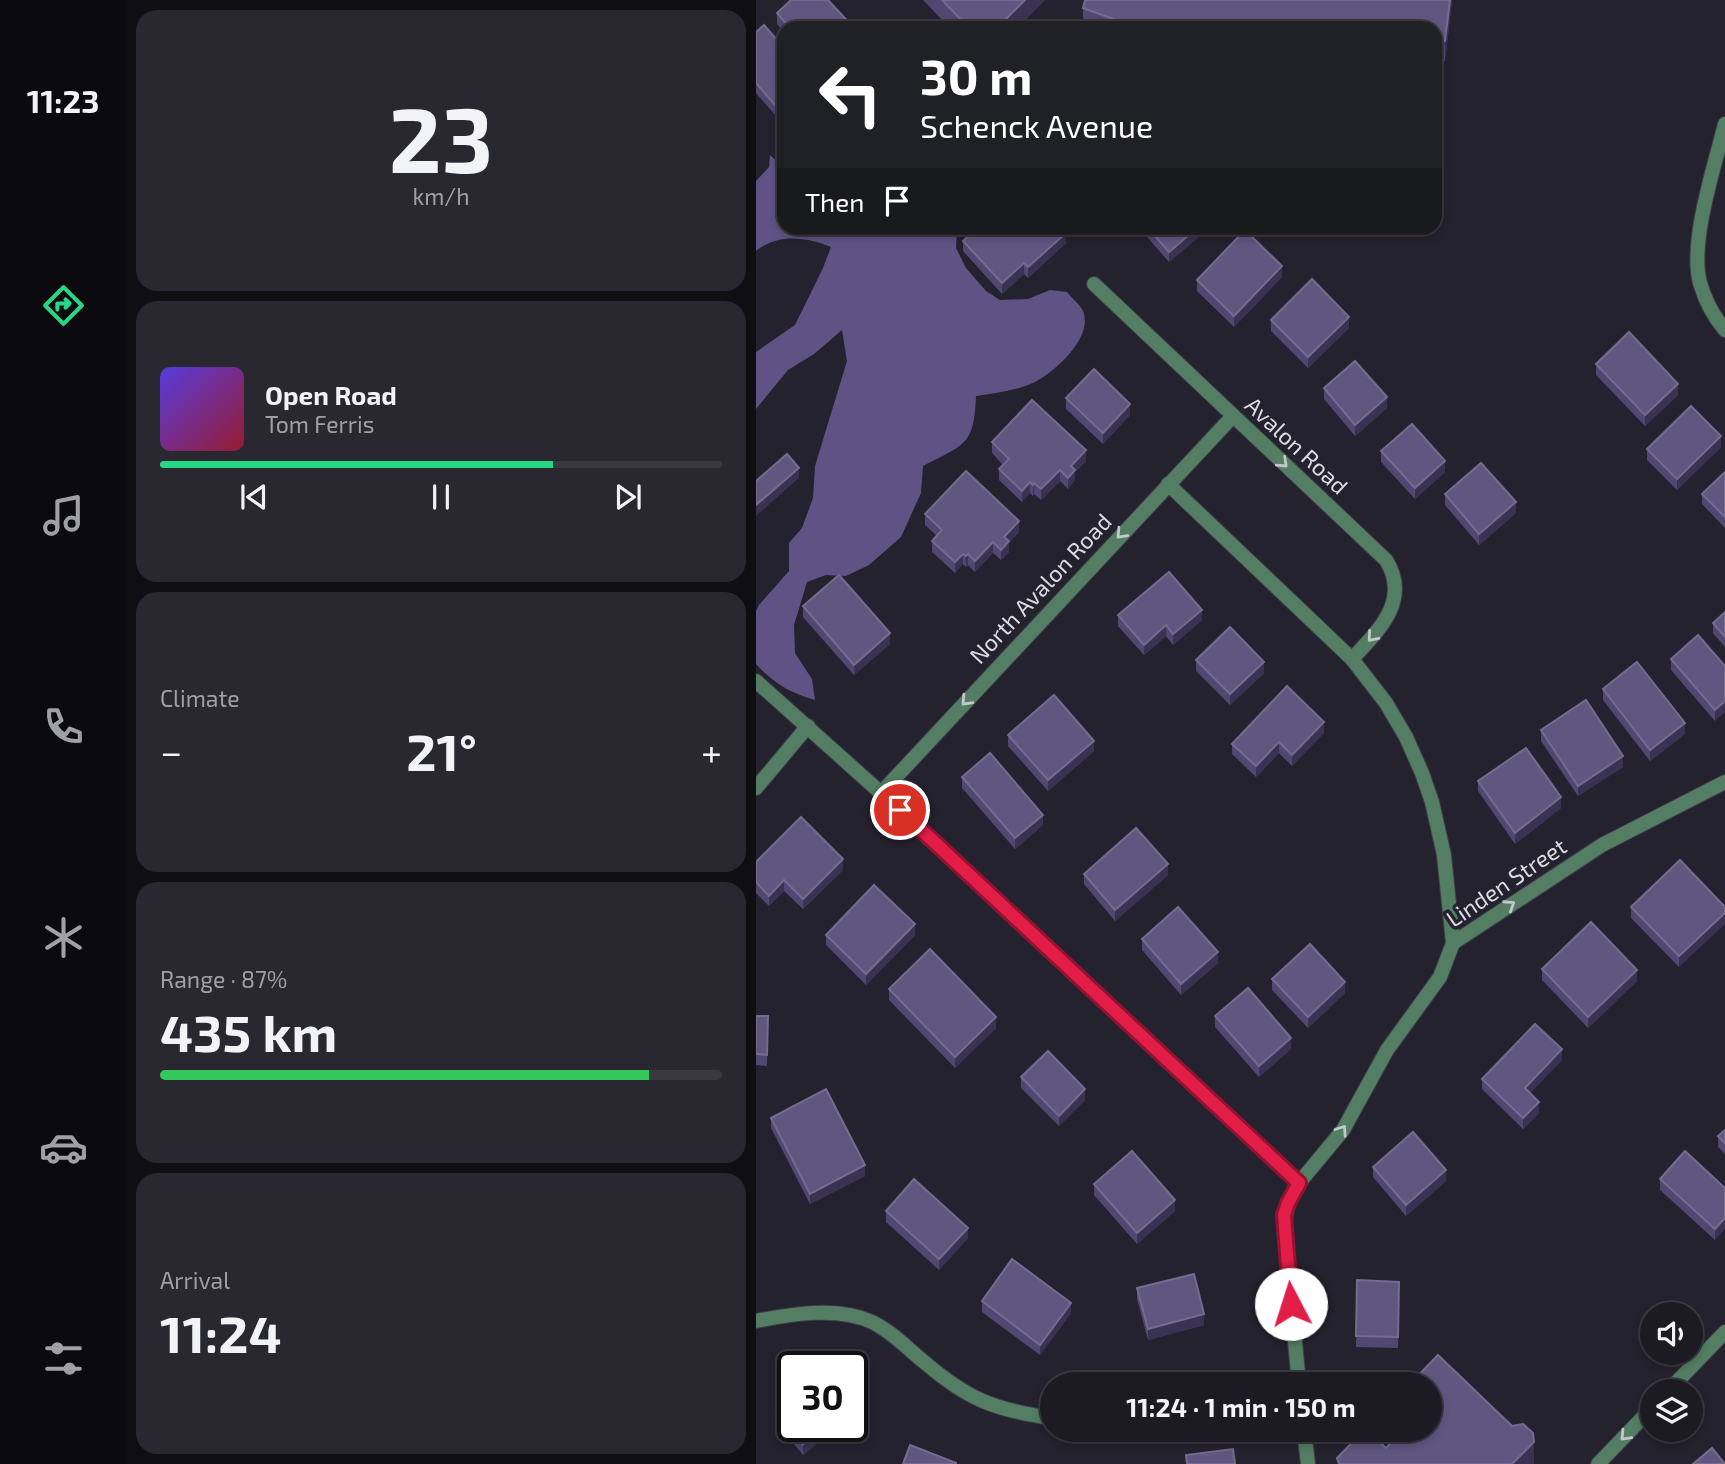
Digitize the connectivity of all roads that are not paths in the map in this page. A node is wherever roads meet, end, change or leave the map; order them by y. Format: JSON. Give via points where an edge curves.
{"nodes":[{"id":1,"x":1725,"y":124,"type":"edge"},
{"id":2,"x":1094,"y":284,"type":"dead end"},
{"id":3,"x":1725,"y":330,"type":"edge"},
{"id":4,"x":1233,"y":416,"type":"junction"},
{"id":5,"x":1168,"y":484,"type":"junction"},
{"id":6,"x":1352,"y":659,"type":"junction"},
{"id":7,"x":756,"y":681,"type":"edge"},
{"id":8,"x":808,"y":726,"type":"junction"},
{"id":9,"x":1725,"y":782,"type":"edge"},
{"id":10,"x":756,"y":788,"type":"edge"},
{"id":11,"x":881,"y":793,"type":"junction"},
{"id":12,"x":1453,"y":943,"type":"junction"},
{"id":13,"x":1299,"y":1183,"type":"junction"},
{"id":14,"x":756,"y":1321,"type":"edge"},
{"id":15,"x":1725,"y":1332,"type":"edge"},
{"id":16,"x":1298,"y":1372,"type":"edge"},
{"id":17,"x":1680,"y":1379,"type":"edge"},
{"id":18,"x":1040,"y":1416,"type":"edge"},
{"id":19,"x":1640,"y":1420,"type":"edge"},
{"id":20,"x":1305,"y":1442,"type":"edge"},
{"id":21,"x":1308,"y":1464,"type":"edge"},
{"id":22,"x":1598,"y":1464,"type":"edge"}],
"edges":[{"from":1,"to":3,"type":"street","via":[[1698,236],[1700,282]]},
{"from":2,"to":4,"type":"street","name":"Avalon Road"},
{"from":4,"to":5,"type":"street","name":"North Avalon Road"},
{"from":4,"to":6,"type":"street","name":"Avalon Road","one_way":true,"via":[[1386,560],[1395,575],[1395,597],[1387,616]]},
{"from":5,"to":6,"type":"street"},
{"from":5,"to":11,"type":"street","name":"North Avalon Road","one_way":true},
{"from":6,"to":12,"type":"street","via":[[1386,703],[1422,773],[1444,855]]},
{"from":7,"to":8,"type":"street"},
{"from":8,"to":10,"type":"street"},
{"from":8,"to":11,"type":"street"},
{"from":12,"to":9,"type":"street","name":"Linden Street","one_way":true,"via":[[1602,845]]},
{"from":11,"to":13,"type":"street"},
{"from":13,"to":12,"type":"street","name":"Linden Street","one_way":true,"via":[[1343,1130],[1387,1049],[1440,977]]},
{"from":13,"to":16,"type":"street","name":"Linden Street","via":[[1288,1203],[1284,1226]]},
{"from":14,"to":18,"type":"street","via":[[814,1313],[871,1321],[958,1389],[1012,1413]]},
{"from":15,"to":17,"type":"street"},
{"from":19,"to":22,"type":"street","one_way":true},
{"from":20,"to":21,"type":"street"}]}
